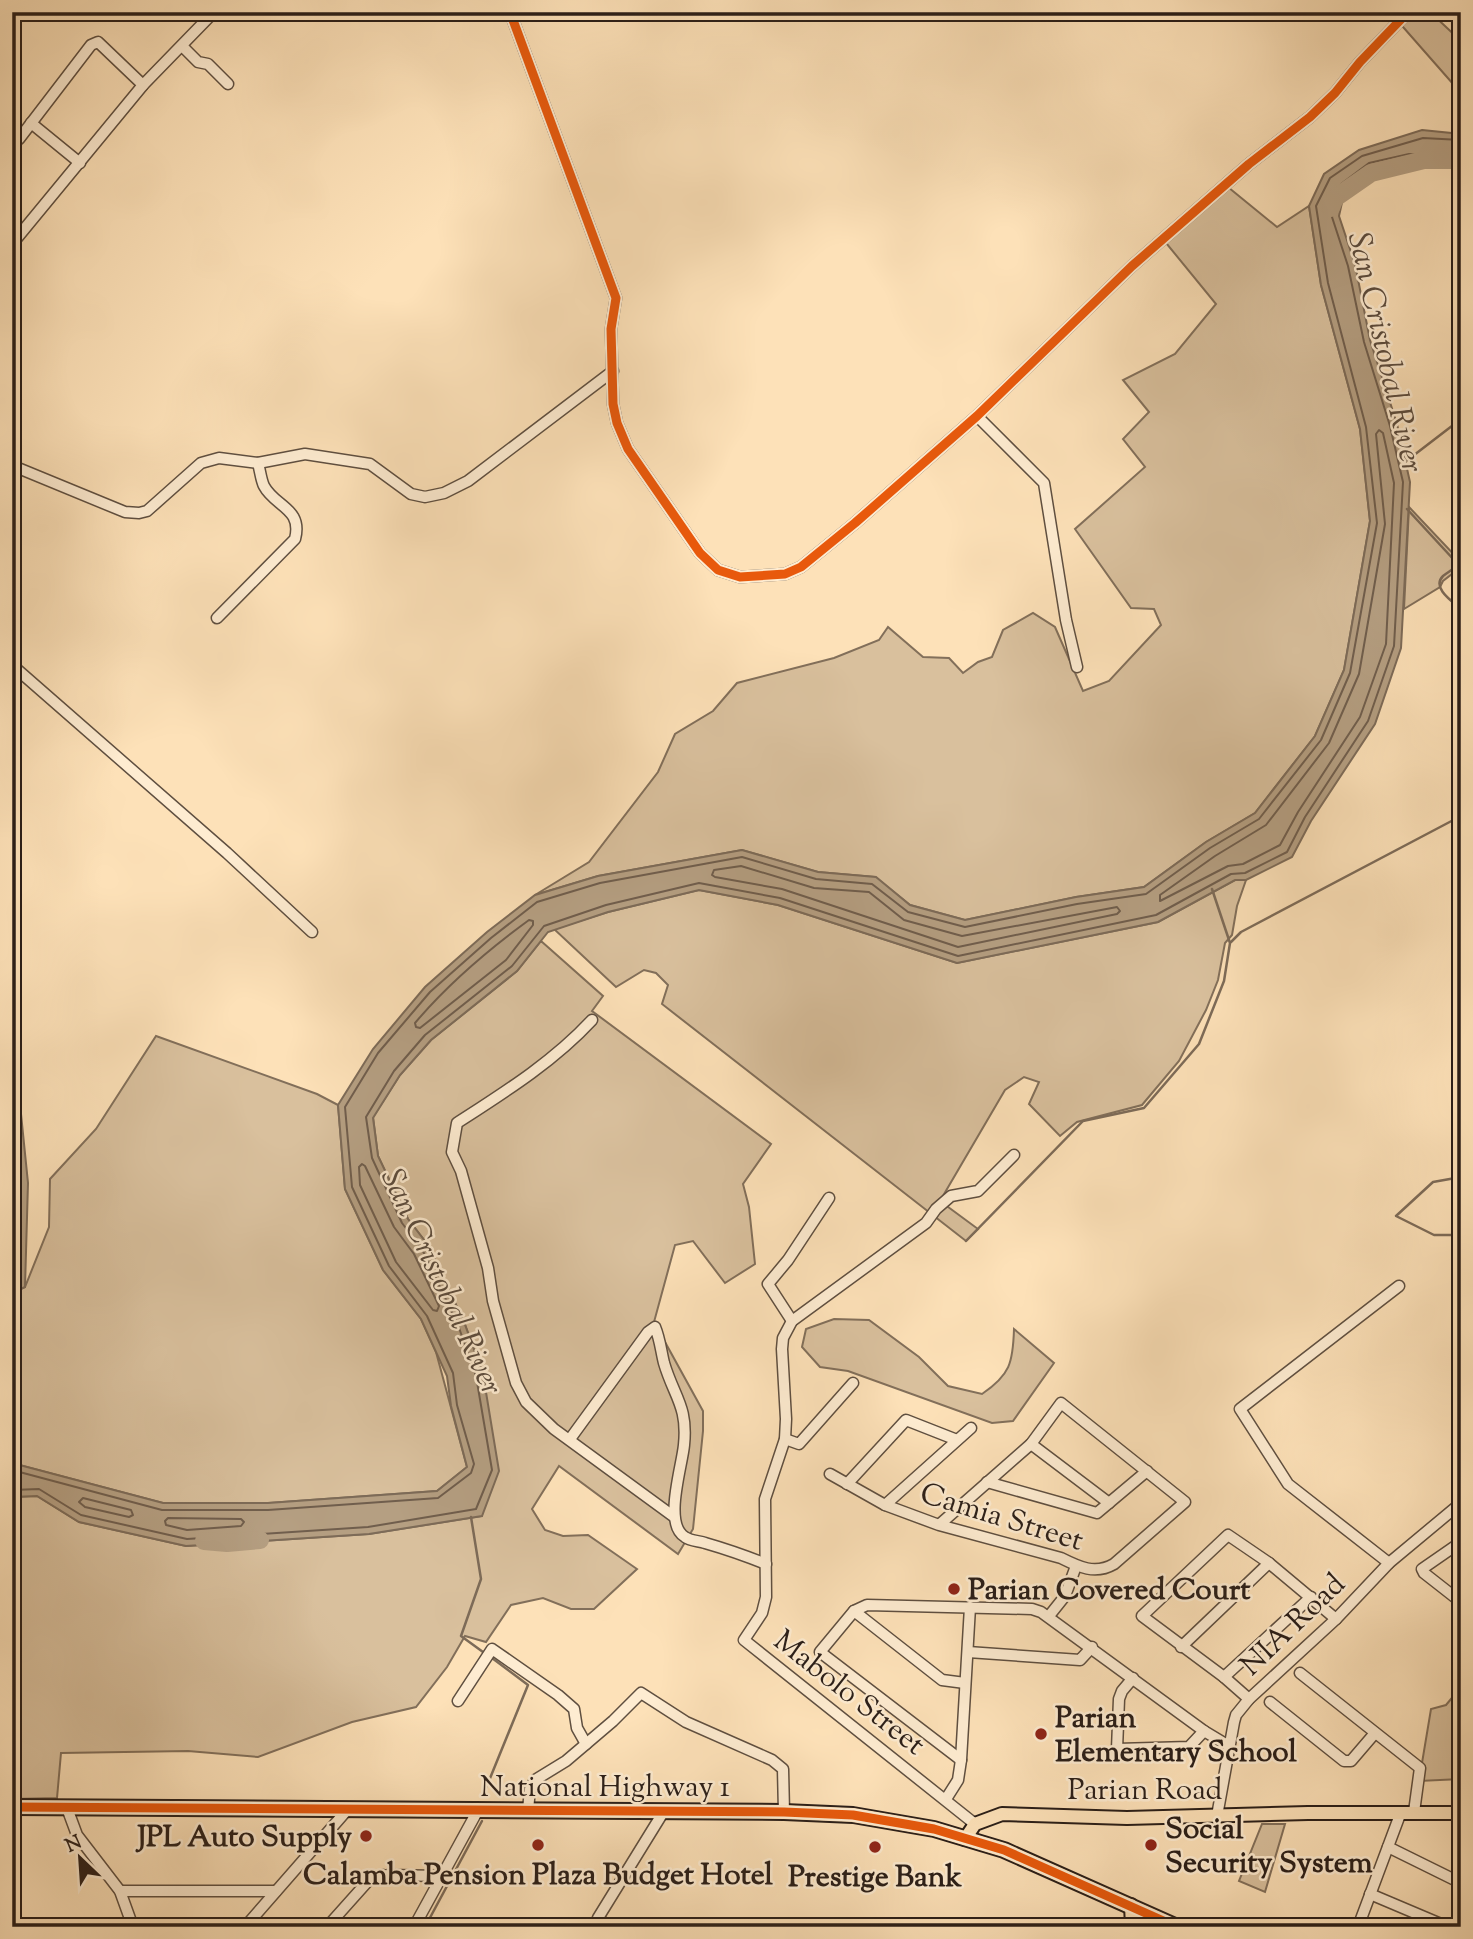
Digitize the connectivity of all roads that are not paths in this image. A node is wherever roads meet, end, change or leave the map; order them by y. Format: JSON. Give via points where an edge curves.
{"nodes":[{"id":1,"x":510,"y":12,"type":"edge"},
{"id":2,"x":1408,"y":12,"type":"edge"},
{"id":3,"x":212,"y":13,"type":"edge"},
{"id":4,"x":182,"y":46,"type":"junction"},
{"id":5,"x":229,"y":84,"type":"dead end"},
{"id":6,"x":144,"y":85,"type":"junction"},
{"id":7,"x":31,"y":123,"type":"junction"},
{"id":8,"x":19,"y":139,"type":"dead end"},
{"id":9,"x":80,"y":163,"type":"junction"},
{"id":10,"x":12,"y":244,"type":"edge"},
{"id":11,"x":613,"y":371,"type":"junction"},
{"id":12,"x":977,"y":416,"type":"junction"},
{"id":13,"x":258,"y":463,"type":"junction"},
{"id":14,"x":18,"y":468,"type":"dead end"},
{"id":15,"x":217,"y":618,"type":"dead end"},
{"id":16,"x":12,"y":664,"type":"edge"},
{"id":17,"x":1077,"y":667,"type":"dead end"},
{"id":18,"x":312,"y":932,"type":"dead end"},
{"id":19,"x":592,"y":1020,"type":"dead end"},
{"id":20,"x":1014,"y":1155,"type":"dead end"},
{"id":21,"x":830,"y":1198,"type":"dead end"},
{"id":22,"x":1399,"y":1286,"type":"dead end"},
{"id":23,"x":792,"y":1321,"type":"junction"},
{"id":24,"x":853,"y":1383,"type":"dead end"},
{"id":25,"x":971,"y":1428,"type":"dead end"},
{"id":26,"x":570,"y":1439,"type":"junction"},
{"id":27,"x":785,"y":1439,"type":"junction"},
{"id":28,"x":957,"y":1440,"type":"junction"},
{"id":29,"x":1031,"y":1444,"type":"junction"},
{"id":30,"x":1147,"y":1471,"type":"junction"},
{"id":31,"x":830,"y":1474,"type":"dead end"},
{"id":32,"x":987,"y":1482,"type":"junction"},
{"id":33,"x":847,"y":1484,"type":"junction"},
{"id":34,"x":1109,"y":1503,"type":"junction"},
{"id":35,"x":1461,"y":1503,"type":"edge"},
{"id":36,"x":886,"y":1505,"type":"junction"},
{"id":37,"x":673,"y":1516,"type":"junction"},
{"id":38,"x":939,"y":1525,"type":"junction"},
{"id":39,"x":1460,"y":1543,"type":"edge"},
{"id":40,"x":1269,"y":1563,"type":"junction"},
{"id":41,"x":1389,"y":1563,"type":"junction"},
{"id":42,"x":766,"y":1564,"type":"junction"},
{"id":43,"x":1076,"y":1566,"type":"junction"},
{"id":44,"x":1311,"y":1597,"type":"junction"},
{"id":45,"x":1461,"y":1602,"type":"edge"},
{"id":46,"x":970,"y":1607,"type":"junction"},
{"id":47,"x":854,"y":1611,"type":"junction"},
{"id":48,"x":1049,"y":1616,"type":"junction"},
{"id":49,"x":1336,"y":1619,"type":"junction"},
{"id":50,"x":1092,"y":1647,"type":"junction"},
{"id":51,"x":1181,"y":1647,"type":"junction"},
{"id":52,"x":968,"y":1652,"type":"junction"},
{"id":53,"x":1300,"y":1673,"type":"dead end"},
{"id":54,"x":1224,"y":1677,"type":"junction"},
{"id":55,"x":1133,"y":1678,"type":"junction"},
{"id":56,"x":965,"y":1683,"type":"junction"},
{"id":57,"x":1249,"y":1699,"type":"junction"},
{"id":58,"x":458,"y":1701,"type":"dead end"},
{"id":59,"x":1270,"y":1702,"type":"dead end"},
{"id":60,"x":1204,"y":1731,"type":"junction"},
{"id":61,"x":1376,"y":1733,"type":"junction"},
{"id":62,"x":586,"y":1744,"type":"junction"},
{"id":63,"x":1228,"y":1746,"type":"junction"},
{"id":64,"x":961,"y":1760,"type":"junction"},
{"id":65,"x":946,"y":1799,"type":"junction"},
{"id":66,"x":12,"y":1807,"type":"edge"},
{"id":67,"x":66,"y":1808,"type":"junction"},
{"id":68,"x":348,"y":1809,"type":"junction"},
{"id":69,"x":478,"y":1810,"type":"junction"},
{"id":70,"x":528,"y":1810,"type":"junction"},
{"id":71,"x":664,"y":1811,"type":"junction"},
{"id":72,"x":785,"y":1812,"type":"junction"},
{"id":73,"x":1408,"y":1812,"type":"junction"},
{"id":74,"x":1461,"y":1813,"type":"edge"},
{"id":75,"x":1217,"y":1816,"type":"junction"},
{"id":76,"x":975,"y":1824,"type":"junction"},
{"id":77,"x":965,"y":1839,"type":"junction"},
{"id":78,"x":1388,"y":1847,"type":"junction"},
{"id":79,"x":440,"y":1876,"type":"junction"},
{"id":80,"x":1461,"y":1883,"type":"edge"},
{"id":81,"x":120,"y":1891,"type":"junction"},
{"id":82,"x":276,"y":1891,"type":"junction"},
{"id":83,"x":1370,"y":1894,"type":"junction"},
{"id":84,"x":1131,"y":1905,"type":"junction"},
{"id":85,"x":336,"y":1917,"type":"junction"},
{"id":86,"x":134,"y":1927,"type":"edge"},
{"id":87,"x":245,"y":1927,"type":"edge"},
{"id":88,"x":327,"y":1927,"type":"edge"},
{"id":89,"x":345,"y":1927,"type":"edge"},
{"id":90,"x":414,"y":1927,"type":"edge"},
{"id":91,"x":609,"y":1927,"type":"edge"},
{"id":92,"x":1132,"y":1927,"type":"edge"},
{"id":93,"x":1178,"y":1927,"type":"edge"},
{"id":94,"x":1358,"y":1927,"type":"edge"},
{"id":95,"x":1448,"y":1927,"type":"edge"}],
"edges":[{"from":1,"to":11,"type":"street","via":[[616,298],[611,329]]},
{"from":2,"to":12,"type":"street","via":[[1310,117],[1241,170],[1132,266]]},
{"from":3,"to":4,"type":"street"},
{"from":4,"to":5,"type":"street"},
{"from":4,"to":6,"type":"street"},
{"from":6,"to":7,"type":"street","via":[[98,43],[91,45]]},
{"from":6,"to":9,"type":"street"},
{"from":7,"to":8,"type":"street"},
{"from":7,"to":9,"type":"street"},
{"from":9,"to":10,"type":"street"},
{"from":11,"to":12,"type":"street","via":[[613,404],[628,449],[700,553],[718,570],[740,577],[785,574],[802,567]]},
{"from":11,"to":13,"type":"street","via":[[468,481],[444,492],[411,494],[370,464],[305,454]]},
{"from":12,"to":17,"type":"street","via":[[1044,483]]},
{"from":13,"to":14,"type":"street","via":[[219,458],[201,463],[139,513],[125,512]]},
{"from":13,"to":15,"type":"street","via":[[265,488],[294,516],[295,539]]},
{"from":16,"to":18,"type":"street"},
{"from":19,"to":26,"type":"street","via":[[568,1045],[457,1123],[452,1152],[488,1268],[516,1383],[526,1402]]},
{"from":20,"to":23,"type":"street","via":[[978,1191],[951,1196],[916,1231]]},
{"from":21,"to":23,"type":"street","via":[[768,1284]]},
{"from":22,"to":41,"type":"street","via":[[1240,1409],[1288,1484]]},
{"from":23,"to":27,"type":"street","name":"Mabolo Street","via":[[782,1349]]},
{"from":24,"to":27,"type":"street","via":[[799,1444]]},
{"from":25,"to":28,"type":"street"},
{"from":26,"to":37,"type":"street"},
{"from":26,"to":37,"type":"street","via":[[655,1327],[685,1420]]},
{"from":27,"to":42,"type":"street","name":"Mabolo Street","via":[[765,1499]]},
{"from":28,"to":33,"type":"street","via":[[906,1420]]},
{"from":28,"to":36,"type":"street"},
{"from":29,"to":30,"type":"street","via":[[1061,1403]]},
{"from":29,"to":32,"type":"street"},
{"from":29,"to":34,"type":"street"},
{"from":30,"to":34,"type":"street"},
{"from":30,"to":43,"type":"street","name":"Camia Street","via":[[1185,1502],[1114,1564],[1095,1571]]},
{"from":31,"to":33,"type":"street","name":"Camia Street"},
{"from":32,"to":34,"type":"street","via":[[1097,1513]]},
{"from":32,"to":38,"type":"street"},
{"from":33,"to":36,"type":"street","name":"Camia Street"},
{"from":35,"to":41,"type":"street","name":"NIA Road"},
{"from":36,"to":38,"type":"street","name":"Camia Street"},
{"from":37,"to":42,"type":"street","via":[[685,1538]]},
{"from":38,"to":43,"type":"street","name":"Camia Street"},
{"from":39,"to":45,"type":"street","via":[[1422,1569]]},
{"from":40,"to":44,"type":"street"},
{"from":40,"to":51,"type":"street"},
{"from":40,"to":51,"type":"street","via":[[1228,1535],[1142,1616]]},
{"from":41,"to":49,"type":"street","name":"NIA Road"},
{"from":42,"to":65,"type":"street","name":"Mabolo Street","via":[[762,1613],[744,1640]]},
{"from":43,"to":48,"type":"street","via":[[1065,1596]]},
{"from":44,"to":49,"type":"street"},
{"from":44,"to":54,"type":"street"},
{"from":46,"to":47,"type":"street","via":[[867,1605]]},
{"from":46,"to":48,"type":"street","via":[[1032,1609]]},
{"from":46,"to":52,"type":"street"},
{"from":47,"to":56,"type":"street","via":[[942,1681]]},
{"from":47,"to":64,"type":"street","via":[[820,1652]]},
{"from":48,"to":50,"type":"street"},
{"from":49,"to":57,"type":"street","name":"NIA Road"},
{"from":50,"to":52,"type":"street","via":[[1080,1660]]},
{"from":50,"to":55,"type":"street"},
{"from":51,"to":54,"type":"street"},
{"from":52,"to":56,"type":"street"},
{"from":53,"to":61,"type":"street"},
{"from":54,"to":57,"type":"street"},
{"from":55,"to":60,"type":"street"},
{"from":55,"to":60,"type":"street","via":[[1119,1699],[1118,1749],[1189,1747]]},
{"from":56,"to":64,"type":"street"},
{"from":57,"to":63,"type":"street","name":"NIA Road","via":[[1236,1715]]},
{"from":58,"to":62,"type":"street","via":[[492,1649],[574,1709]]},
{"from":59,"to":61,"type":"street","via":[[1344,1761],[1351,1760]]},
{"from":60,"to":63,"type":"street"},
{"from":61,"to":73,"type":"street","via":[[1420,1768]]},
{"from":62,"to":70,"type":"street","via":[[535,1780]]},
{"from":62,"to":72,"type":"street","via":[[640,1693],[686,1722],[783,1769]]},
{"from":63,"to":75,"type":"street","name":"NIA Road"},
{"from":64,"to":65,"type":"street","via":[[958,1780]]},
{"from":65,"to":76,"type":"street","name":"Mabolo Street"},
{"from":66,"to":67,"type":"highway","name":"National Highway 1"},
{"from":67,"to":68,"type":"highway","name":"National Highway 1"},
{"from":67,"to":81,"type":"street","via":[[77,1835]]},
{"from":68,"to":69,"type":"highway","name":"National Highway 1"},
{"from":68,"to":82,"type":"street"},
{"from":69,"to":70,"type":"highway","name":"National Highway 1"},
{"from":69,"to":79,"type":"street"},
{"from":70,"to":71,"type":"highway","name":"National Highway 1"},
{"from":71,"to":72,"type":"highway","name":"National Highway 1"},
{"from":71,"to":91,"type":"street","via":[[598,1918]]},
{"from":72,"to":77,"type":"highway","name":"National Highway 1","via":[[853,1815]]},
{"from":73,"to":74,"type":"main road","name":"Parian Road"},
{"from":73,"to":75,"type":"main road","name":"Parian Road"},
{"from":73,"to":78,"type":"street"},
{"from":75,"to":76,"type":"main road","name":"Parian Road","via":[[1007,1814]]},
{"from":76,"to":77,"type":"main road"},
{"from":77,"to":84,"type":"highway","name":"National Highway 1","via":[[1003,1850]]},
{"from":78,"to":80,"type":"street"},
{"from":78,"to":83,"type":"street"},
{"from":79,"to":85,"type":"street","via":[[386,1875],[369,1880]]},
{"from":79,"to":90,"type":"street"},
{"from":81,"to":82,"type":"street"},
{"from":81,"to":86,"type":"street"},
{"from":82,"to":87,"type":"street"},
{"from":83,"to":94,"type":"street"},
{"from":83,"to":95,"type":"street"},
{"from":84,"to":92,"type":"main road"},
{"from":84,"to":93,"type":"highway","name":"National Highway 1"},
{"from":85,"to":88,"type":"street"},
{"from":85,"to":89,"type":"street"}]}
